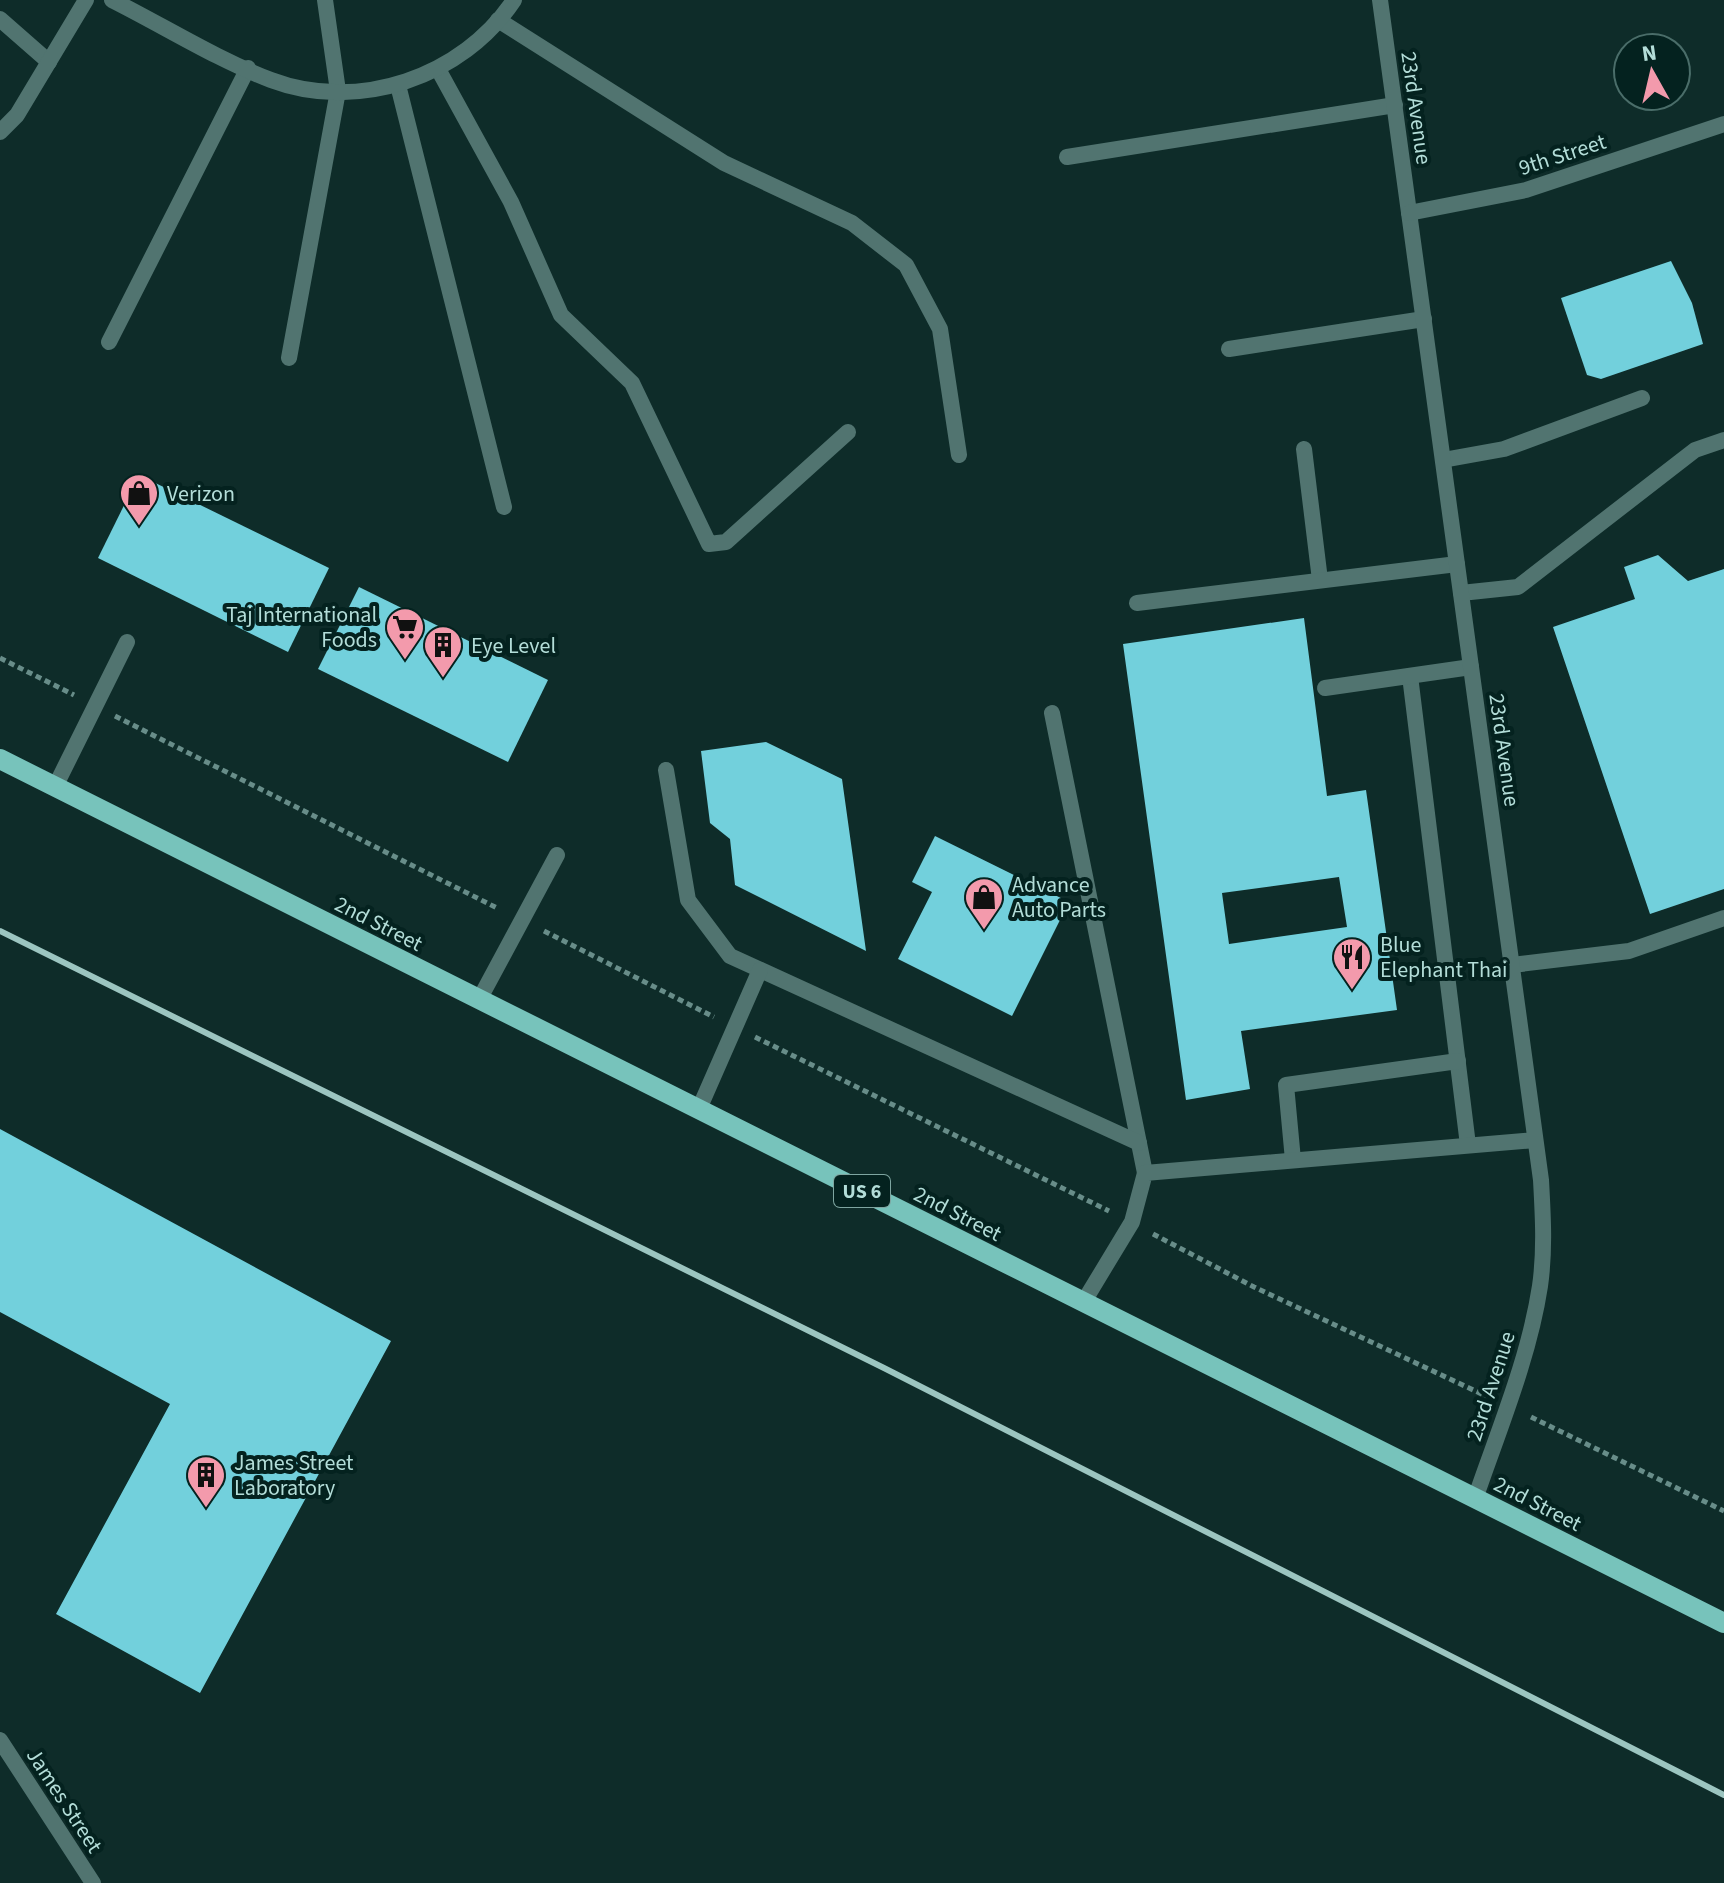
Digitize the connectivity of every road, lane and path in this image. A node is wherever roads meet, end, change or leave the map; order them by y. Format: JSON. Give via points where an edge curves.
{"nodes":[{"id":1,"x":86,"y":0,"type":"edge"},
{"id":2,"x":112,"y":0,"type":"edge"},
{"id":3,"x":325,"y":0,"type":"edge"},
{"id":4,"x":514,"y":0,"type":"edge"},
{"id":5,"x":1380,"y":0,"type":"edge"},
{"id":6,"x":0,"y":19,"type":"edge"},
{"id":7,"x":498,"y":20,"type":"junction"},
{"id":8,"x":49,"y":62,"type":"junction"},
{"id":9,"x":248,"y":68,"type":"junction"},
{"id":10,"x":438,"y":69,"type":"junction"},
{"id":11,"x":398,"y":85,"type":"junction"},
{"id":12,"x":338,"y":91,"type":"junction"},
{"id":13,"x":1395,"y":105,"type":"junction"},
{"id":14,"x":1724,"y":124,"type":"edge"},
{"id":15,"x":0,"y":132,"type":"edge"},
{"id":16,"x":1067,"y":157,"type":"dead end"},
{"id":17,"x":1409,"y":213,"type":"junction"},
{"id":18,"x":1424,"y":319,"type":"junction"},
{"id":19,"x":109,"y":342,"type":"dead end"},
{"id":20,"x":1229,"y":349,"type":"dead end"},
{"id":21,"x":289,"y":358,"type":"dead end"},
{"id":22,"x":1642,"y":398,"type":"dead end"},
{"id":23,"x":848,"y":432,"type":"dead end"},
{"id":24,"x":1724,"y":440,"type":"edge"},
{"id":25,"x":1304,"y":449,"type":"dead end"},
{"id":26,"x":959,"y":455,"type":"dead end"},
{"id":27,"x":1443,"y":460,"type":"junction"},
{"id":28,"x":504,"y":507,"type":"dead end"},
{"id":29,"x":1457,"y":564,"type":"junction"},
{"id":30,"x":1320,"y":580,"type":"junction"},
{"id":31,"x":1461,"y":593,"type":"junction"},
{"id":32,"x":1137,"y":603,"type":"dead end"},
{"id":33,"x":127,"y":642,"type":"dead end"},
{"id":34,"x":0,"y":658,"type":"edge"},
{"id":35,"x":1471,"y":667,"type":"junction"},
{"id":36,"x":1410,"y":676,"type":"junction"},
{"id":37,"x":1325,"y":688,"type":"dead end"},
{"id":38,"x":95,"y":706,"type":"junction"},
{"id":39,"x":1052,"y":713,"type":"dead end"},
{"id":40,"x":0,"y":759,"type":"edge"},
{"id":41,"x":666,"y":770,"type":"dead end"},
{"id":42,"x":55,"y":787,"type":"junction"},
{"id":43,"x":557,"y":855,"type":"dead end"},
{"id":44,"x":1724,"y":918,"type":"edge"},
{"id":45,"x":524,"y":921,"type":"junction"},
{"id":46,"x":1512,"y":965,"type":"junction"},
{"id":47,"x":760,"y":970,"type":"junction"},
{"id":48,"x":479,"y":1000,"type":"junction"},
{"id":49,"x":736,"y":1028,"type":"junction"},
{"id":50,"x":1458,"y":1061,"type":"junction"},
{"id":51,"x":699,"y":1109,"type":"junction"},
{"id":52,"x":1535,"y":1140,"type":"junction"},
{"id":53,"x":1139,"y":1143,"type":"junction"},
{"id":54,"x":1468,"y":1145,"type":"junction"},
{"id":55,"x":1293,"y":1160,"type":"junction"},
{"id":56,"x":1145,"y":1173,"type":"junction"},
{"id":57,"x":1132,"y":1222,"type":"junction"},
{"id":58,"x":1083,"y":1303,"type":"junction"},
{"id":59,"x":1507,"y":1406,"type":"junction"},
{"id":60,"x":1475,"y":1499,"type":"junction"},
{"id":61,"x":1724,"y":1511,"type":"edge"},
{"id":62,"x":1724,"y":1623,"type":"edge"},
{"id":63,"x":0,"y":1740,"type":"edge"},
{"id":64,"x":93,"y":1883,"type":"edge"}],
"edges":[{"from":1,"to":8,"type":"street"},
{"from":2,"to":9,"type":"street"},
{"from":3,"to":12,"type":"street"},
{"from":4,"to":7,"type":"street"},
{"from":5,"to":13,"type":"street","name":"23rd Avenue"},
{"from":6,"to":8,"type":"street"},
{"from":7,"to":10,"type":"street","via":[[475,44]]},
{"from":7,"to":26,"type":"street","via":[[724,163],[852,223],[906,265],[940,329]]},
{"from":8,"to":15,"type":"street","via":[[17,115]]},
{"from":9,"to":12,"type":"street","via":[[272,80]]},
{"from":9,"to":19,"type":"street"},
{"from":10,"to":11,"type":"street"},
{"from":10,"to":23,"type":"street","via":[[511,202],[561,315],[632,383],[709,544],[726,542]]},
{"from":11,"to":12,"type":"street"},
{"from":11,"to":28,"type":"street"},
{"from":12,"to":21,"type":"street"},
{"from":13,"to":16,"type":"street"},
{"from":13,"to":17,"type":"street","name":"23rd Avenue"},
{"from":14,"to":17,"type":"street","name":"9th Street","via":[[1526,190]]},
{"from":17,"to":18,"type":"street","name":"23rd Avenue"},
{"from":18,"to":20,"type":"street"},
{"from":18,"to":27,"type":"street","name":"23rd Avenue"},
{"from":22,"to":27,"type":"street","via":[[1504,449]]},
{"from":24,"to":31,"type":"street","via":[[1695,450],[1518,587]]},
{"from":25,"to":30,"type":"street"},
{"from":27,"to":29,"type":"street","name":"23rd Avenue"},
{"from":29,"to":30,"type":"street"},
{"from":29,"to":31,"type":"street","name":"23rd Avenue"},
{"from":30,"to":32,"type":"street"},
{"from":31,"to":35,"type":"street","name":"23rd Avenue"},
{"from":33,"to":38,"type":"street"},
{"from":34,"to":38,"type":"path"},
{"from":35,"to":36,"type":"street"},
{"from":35,"to":46,"type":"street","name":"23rd Avenue"},
{"from":36,"to":37,"type":"street"},
{"from":36,"to":50,"type":"street"},
{"from":38,"to":42,"type":"street"},
{"from":38,"to":45,"type":"path"},
{"from":39,"to":53,"type":"street"},
{"from":40,"to":42,"type":"main road","name":"2nd Street","number":"US 6"},
{"from":41,"to":47,"type":"street","via":[[688,900],[730,956]]},
{"from":42,"to":48,"type":"main road","name":"2nd Street","number":"US 6"},
{"from":43,"to":45,"type":"street"},
{"from":44,"to":46,"type":"street","via":[[1629,951]]},
{"from":45,"to":48,"type":"street"},
{"from":45,"to":49,"type":"path"},
{"from":46,"to":52,"type":"street","name":"23rd Avenue"},
{"from":47,"to":49,"type":"street"},
{"from":47,"to":53,"type":"street"},
{"from":48,"to":51,"type":"main road","name":"2nd Street","number":"US 6"},
{"from":49,"to":51,"type":"street"},
{"from":49,"to":57,"type":"path"},
{"from":50,"to":54,"type":"street"},
{"from":50,"to":55,"type":"street","via":[[1286,1085]]},
{"from":51,"to":58,"type":"main road","name":"2nd Street","number":"US 6"},
{"from":52,"to":54,"type":"street"},
{"from":52,"to":59,"type":"street","name":"23rd Avenue","via":[[1544,1233],[1540,1284]]},
{"from":53,"to":56,"type":"street"},
{"from":54,"to":55,"type":"street"},
{"from":55,"to":56,"type":"street"},
{"from":56,"to":57,"type":"street"},
{"from":57,"to":58,"type":"street"},
{"from":57,"to":59,"type":"path","via":[[1254,1287]]},
{"from":58,"to":60,"type":"main road","name":"2nd Street","number":"US 6"},
{"from":59,"to":60,"type":"street","name":"23rd Avenue"},
{"from":59,"to":61,"type":"path"},
{"from":60,"to":62,"type":"main road","name":"2nd Street","number":"US 6"},
{"from":63,"to":64,"type":"street","name":"James Street"}]}
